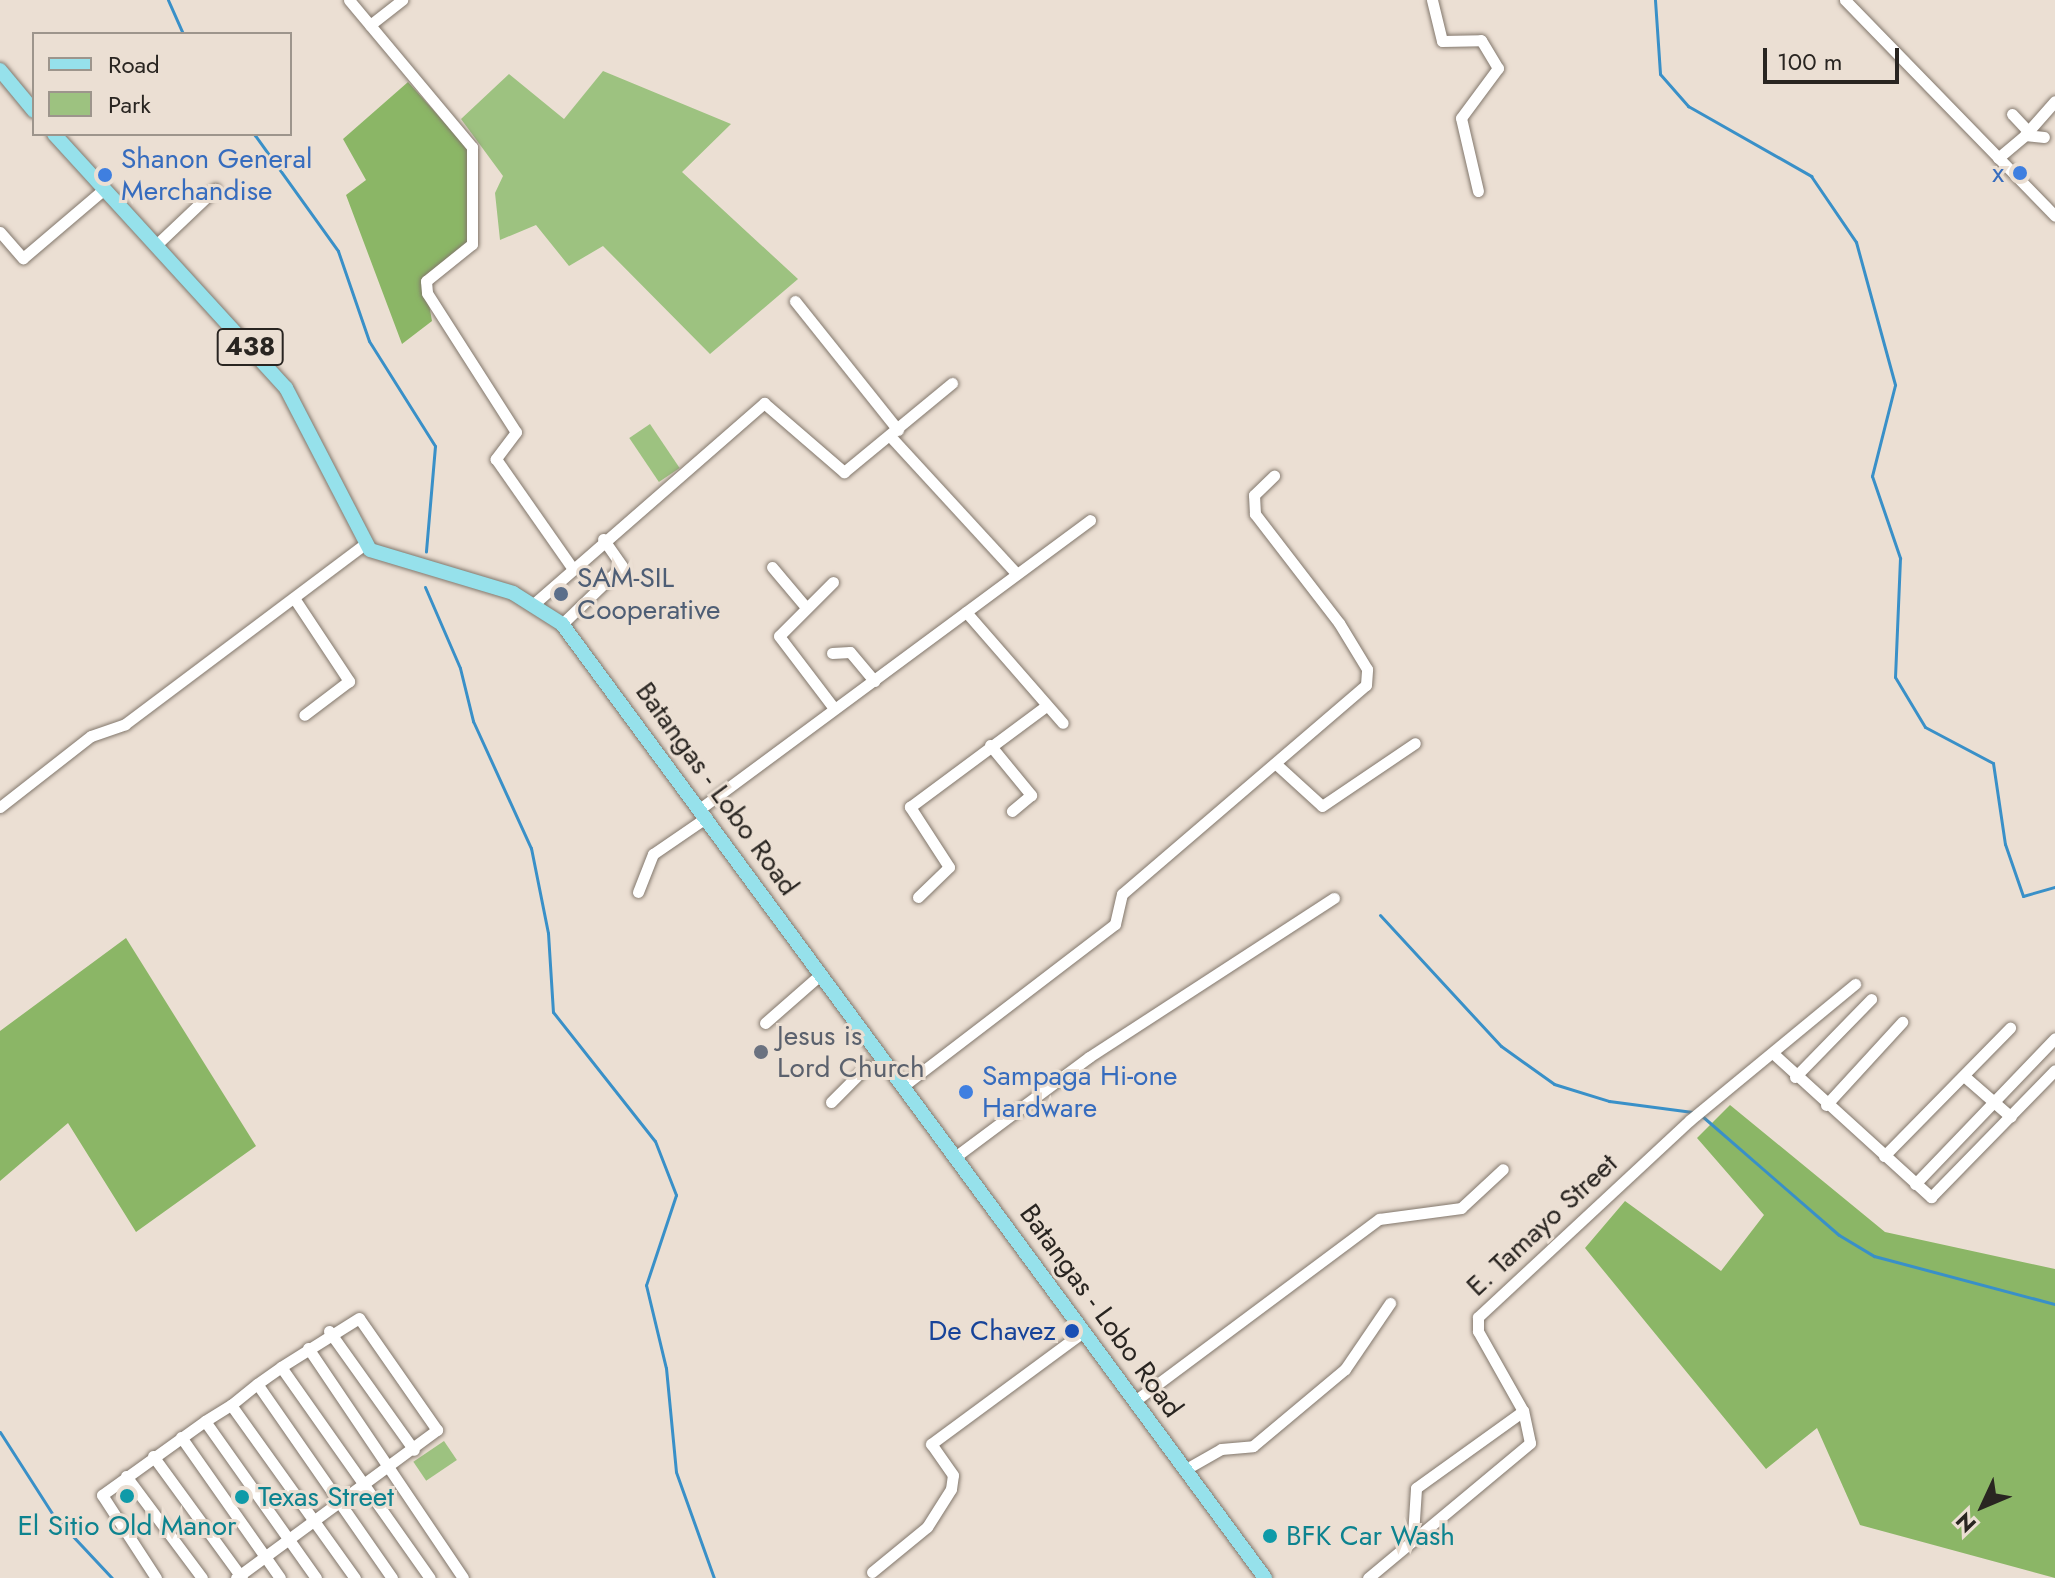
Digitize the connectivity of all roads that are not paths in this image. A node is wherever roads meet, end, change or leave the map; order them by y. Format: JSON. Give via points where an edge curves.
{"nodes":[{"id":1,"x":349,"y":0,"type":"edge"},
{"id":2,"x":402,"y":0,"type":"edge"},
{"id":3,"x":1432,"y":0,"type":"edge"},
{"id":4,"x":1845,"y":0,"type":"edge"},
{"id":5,"x":370,"y":25,"type":"junction"},
{"id":6,"x":0,"y":70,"type":"edge"},
{"id":7,"x":2055,"y":101,"type":"edge"},
{"id":8,"x":32,"y":109,"type":"edge"},
{"id":9,"x":2012,"y":114,"type":"dead end"},
{"id":10,"x":2026,"y":132,"type":"junction"},
{"id":11,"x":56,"y":136,"type":"edge"},
{"id":12,"x":2044,"y":137,"type":"dead end"},
{"id":13,"x":1998,"y":158,"type":"junction"},
{"id":14,"x":215,"y":189,"type":"dead end"},
{"id":15,"x":103,"y":190,"type":"junction"},
{"id":16,"x":1478,"y":191,"type":"dead end"},
{"id":17,"x":2053,"y":209,"type":"edge"},
{"id":18,"x":0,"y":232,"type":"edge"},
{"id":19,"x":155,"y":246,"type":"junction"},
{"id":20,"x":795,"y":301,"type":"dead end"},
{"id":21,"x":952,"y":383,"type":"dead end"},
{"id":22,"x":894,"y":433,"type":"junction"},
{"id":23,"x":1274,"y":476,"type":"dead end"},
{"id":24,"x":1090,"y":520,"type":"dead end"},
{"id":25,"x":603,"y":539,"type":"junction"},
{"id":26,"x":365,"y":544,"type":"junction"},
{"id":27,"x":571,"y":566,"type":"junction"},
{"id":28,"x":772,"y":567,"type":"dead end"},
{"id":29,"x":1016,"y":573,"type":"junction"},
{"id":30,"x":833,"y":582,"type":"dead end"},
{"id":31,"x":294,"y":598,"type":"junction"},
{"id":32,"x":536,"y":602,"type":"junction"},
{"id":33,"x":804,"y":605,"type":"junction"},
{"id":34,"x":966,"y":612,"type":"junction"},
{"id":35,"x":562,"y":624,"type":"junction"},
{"id":36,"x":832,"y":653,"type":"dead end"},
{"id":37,"x":874,"y":681,"type":"junction"},
{"id":38,"x":1046,"y":706,"type":"junction"},
{"id":39,"x":833,"y":707,"type":"junction"},
{"id":40,"x":304,"y":715,"type":"dead end"},
{"id":41,"x":1063,"y":723,"type":"dead end"},
{"id":42,"x":1415,"y":743,"type":"dead end"},
{"id":43,"x":990,"y":745,"type":"junction"},
{"id":44,"x":1276,"y":764,"type":"junction"},
{"id":45,"x":0,"y":807,"type":"edge"},
{"id":46,"x":1012,"y":811,"type":"dead end"},
{"id":47,"x":704,"y":812,"type":"junction"},
{"id":48,"x":638,"y":892,"type":"dead end"},
{"id":49,"x":918,"y":897,"type":"dead end"},
{"id":50,"x":1334,"y":898,"type":"dead end"},
{"id":51,"x":821,"y":974,"type":"junction"},
{"id":52,"x":1855,"y":984,"type":"dead end"},
{"id":53,"x":1871,"y":999,"type":"dead end"},
{"id":54,"x":1902,"y":1022,"type":"dead end"},
{"id":55,"x":765,"y":1023,"type":"dead end"},
{"id":56,"x":2010,"y":1028,"type":"dead end"},
{"id":57,"x":2055,"y":1038,"type":"edge"},
{"id":58,"x":1776,"y":1056,"type":"junction"},
{"id":59,"x":873,"y":1061,"type":"junction"},
{"id":60,"x":2055,"y":1070,"type":"edge"},
{"id":61,"x":1964,"y":1076,"type":"junction"},
{"id":62,"x":1795,"y":1077,"type":"junction"},
{"id":63,"x":902,"y":1087,"type":"junction"},
{"id":64,"x":831,"y":1102,"type":"dead end"},
{"id":65,"x":1992,"y":1103,"type":"junction"},
{"id":66,"x":1826,"y":1105,"type":"junction"},
{"id":67,"x":2011,"y":1117,"type":"junction"},
{"id":68,"x":1884,"y":1156,"type":"junction"},
{"id":69,"x":955,"y":1157,"type":"junction"},
{"id":70,"x":1503,"y":1169,"type":"dead end"},
{"id":71,"x":1915,"y":1184,"type":"junction"},
{"id":72,"x":1390,"y":1303,"type":"dead end"},
{"id":73,"x":329,"y":1331,"type":"junction"},
{"id":74,"x":1084,"y":1331,"type":"junction"},
{"id":75,"x":308,"y":1348,"type":"junction"},
{"id":76,"x":281,"y":1367,"type":"junction"},
{"id":77,"x":257,"y":1384,"type":"junction"},
{"id":78,"x":1136,"y":1400,"type":"junction"},
{"id":79,"x":231,"y":1405,"type":"junction"},
{"id":80,"x":1523,"y":1411,"type":"junction"},
{"id":81,"x":205,"y":1421,"type":"junction"},
{"id":82,"x":181,"y":1437,"type":"junction"},
{"id":83,"x":414,"y":1450,"type":"junction"},
{"id":84,"x":153,"y":1456,"type":"junction"},
{"id":85,"x":390,"y":1469,"type":"junction"},
{"id":86,"x":1186,"y":1469,"type":"junction"},
{"id":87,"x":126,"y":1476,"type":"junction"},
{"id":88,"x":365,"y":1485,"type":"junction"},
{"id":89,"x":340,"y":1505,"type":"junction"},
{"id":90,"x":314,"y":1523,"type":"junction"},
{"id":91,"x":1413,"y":1535,"type":"junction"},
{"id":92,"x":290,"y":1540,"type":"junction"},
{"id":93,"x":265,"y":1556,"type":"junction"},
{"id":94,"x":872,"y":1572,"type":"dead end"},
{"id":95,"x":240,"y":1577,"type":"edge"},
{"id":96,"x":156,"y":1578,"type":"edge"},
{"id":97,"x":202,"y":1578,"type":"edge"},
{"id":98,"x":280,"y":1578,"type":"edge"},
{"id":99,"x":316,"y":1578,"type":"edge"},
{"id":100,"x":355,"y":1578,"type":"edge"},
{"id":101,"x":392,"y":1578,"type":"edge"},
{"id":102,"x":430,"y":1578,"type":"edge"},
{"id":103,"x":463,"y":1578,"type":"edge"},
{"id":104,"x":1265,"y":1578,"type":"edge"},
{"id":105,"x":1368,"y":1578,"type":"edge"}],
"edges":[{"from":1,"to":5,"type":"street"},
{"from":2,"to":5,"type":"street"},
{"from":3,"to":16,"type":"street","via":[[1442,41],[1481,40],[1498,68],[1461,118]]},
{"from":4,"to":13,"type":"street"},
{"from":5,"to":27,"type":"street","via":[[472,147],[472,244],[425,281],[428,296],[516,432],[496,459]]},
{"from":6,"to":8,"type":"main road"},
{"from":7,"to":10,"type":"street"},
{"from":9,"to":10,"type":"street"},
{"from":10,"to":12,"type":"street"},
{"from":10,"to":13,"type":"street"},
{"from":11,"to":15,"type":"main road","number":"438"},
{"from":13,"to":17,"type":"street"},
{"from":14,"to":19,"type":"street"},
{"from":15,"to":18,"type":"street","via":[[23,258]]},
{"from":15,"to":19,"type":"main road","number":"438"},
{"from":19,"to":26,"type":"main road","number":"438","via":[[286,388]]},
{"from":20,"to":22,"type":"street"},
{"from":21,"to":22,"type":"street"},
{"from":22,"to":25,"type":"street","via":[[844,472],[764,403]]},
{"from":22,"to":29,"type":"street"},
{"from":23,"to":44,"type":"street","via":[[1254,495],[1255,514],[1339,623],[1369,676]]},
{"from":24,"to":29,"type":"street"},
{"from":25,"to":27,"type":"street"},
{"from":25,"to":35,"type":"street","via":[[622,565]]},
{"from":26,"to":31,"type":"street"},
{"from":26,"to":32,"type":"main road","name":"Batangas - Lobo Road","via":[[389,561]]},
{"from":27,"to":32,"type":"street"},
{"from":28,"to":33,"type":"street"},
{"from":29,"to":34,"type":"street"},
{"from":30,"to":33,"type":"street"},
{"from":31,"to":40,"type":"street","via":[[349,681]]},
{"from":31,"to":45,"type":"street"},
{"from":32,"to":35,"type":"main road","name":"Batangas - Lobo Road"},
{"from":33,"to":39,"type":"street","via":[[779,636]]},
{"from":34,"to":37,"type":"street"},
{"from":34,"to":38,"type":"street"},
{"from":35,"to":47,"type":"main road","name":"Batangas - Lobo Road"},
{"from":36,"to":37,"type":"street","via":[[845,649]]},
{"from":37,"to":39,"type":"street"},
{"from":38,"to":41,"type":"street"},
{"from":38,"to":43,"type":"street"},
{"from":39,"to":47,"type":"street"},
{"from":42,"to":44,"type":"street","via":[[1322,806]]},
{"from":43,"to":46,"type":"street","via":[[1031,795]]},
{"from":43,"to":49,"type":"street","via":[[910,807],[949,867]]},
{"from":44,"to":63,"type":"street","via":[[1122,894],[1115,924]]},
{"from":47,"to":48,"type":"street","via":[[653,854]]},
{"from":47,"to":51,"type":"main road","name":"Batangas - Lobo Road"},
{"from":50,"to":69,"type":"street","via":[[1089,1057]]},
{"from":51,"to":55,"type":"street"},
{"from":51,"to":59,"type":"main road","name":"Batangas - Lobo Road"},
{"from":52,"to":58,"type":"street","name":"E. Tamayo Street"},
{"from":53,"to":62,"type":"street"},
{"from":54,"to":66,"type":"street"},
{"from":56,"to":61,"type":"street"},
{"from":57,"to":65,"type":"street"},
{"from":58,"to":62,"type":"street"},
{"from":58,"to":80,"type":"street","name":"E. Tamayo Street","via":[[1721,1095],[1478,1317],[1478,1331]]},
{"from":59,"to":63,"type":"main road","name":"Batangas - Lobo Road"},
{"from":59,"to":64,"type":"street"},
{"from":60,"to":67,"type":"street"},
{"from":61,"to":65,"type":"street"},
{"from":61,"to":68,"type":"street"},
{"from":62,"to":66,"type":"street"},
{"from":63,"to":69,"type":"main road","name":"Batangas - Lobo Road"},
{"from":65,"to":67,"type":"street"},
{"from":65,"to":71,"type":"street"},
{"from":66,"to":68,"type":"street"},
{"from":67,"to":71,"type":"street","via":[[1934,1196]]},
{"from":68,"to":71,"type":"street"},
{"from":69,"to":74,"type":"main road","name":"Batangas - Lobo Road"},
{"from":70,"to":78,"type":"street","via":[[1461,1208],[1379,1219]]},
{"from":72,"to":86,"type":"street","via":[[1345,1369],[1253,1446],[1221,1449]]},
{"from":73,"to":75,"type":"street"},
{"from":73,"to":83,"type":"street"},
{"from":73,"to":83,"type":"street","via":[[359,1318],[436,1424]]},
{"from":74,"to":78,"type":"main road","name":"Batangas - Lobo Road"},
{"from":74,"to":94,"type":"street","via":[[931,1444],[953,1475],[951,1489],[927,1527]]},
{"from":75,"to":76,"type":"street"},
{"from":75,"to":85,"type":"street"},
{"from":76,"to":77,"type":"street"},
{"from":76,"to":88,"type":"street"},
{"from":77,"to":79,"type":"street"},
{"from":77,"to":89,"type":"street"},
{"from":78,"to":86,"type":"main road","name":"Batangas - Lobo Road"},
{"from":79,"to":81,"type":"street"},
{"from":79,"to":90,"type":"street"},
{"from":80,"to":91,"type":"street","via":[[1416,1488]]},
{"from":80,"to":91,"type":"street","name":"E. Tamayo Street","via":[[1530,1443]]},
{"from":81,"to":82,"type":"street"},
{"from":81,"to":92,"type":"street"},
{"from":82,"to":84,"type":"street"},
{"from":82,"to":93,"type":"street"},
{"from":83,"to":85,"type":"street"},
{"from":84,"to":87,"type":"street"},
{"from":84,"to":95,"type":"street"},
{"from":85,"to":88,"type":"street"},
{"from":85,"to":103,"type":"street"},
{"from":86,"to":104,"type":"main road","name":"Batangas - Lobo Road"},
{"from":87,"to":96,"type":"street","via":[[102,1501]]},
{"from":87,"to":97,"type":"street"},
{"from":88,"to":89,"type":"street"},
{"from":88,"to":102,"type":"street"},
{"from":89,"to":90,"type":"street"},
{"from":89,"to":101,"type":"street"},
{"from":90,"to":92,"type":"street"},
{"from":90,"to":100,"type":"street"},
{"from":91,"to":105,"type":"street","name":"E. Tamayo Street"},
{"from":92,"to":93,"type":"street"},
{"from":92,"to":99,"type":"street"},
{"from":93,"to":95,"type":"street"},
{"from":93,"to":98,"type":"street"}]}
